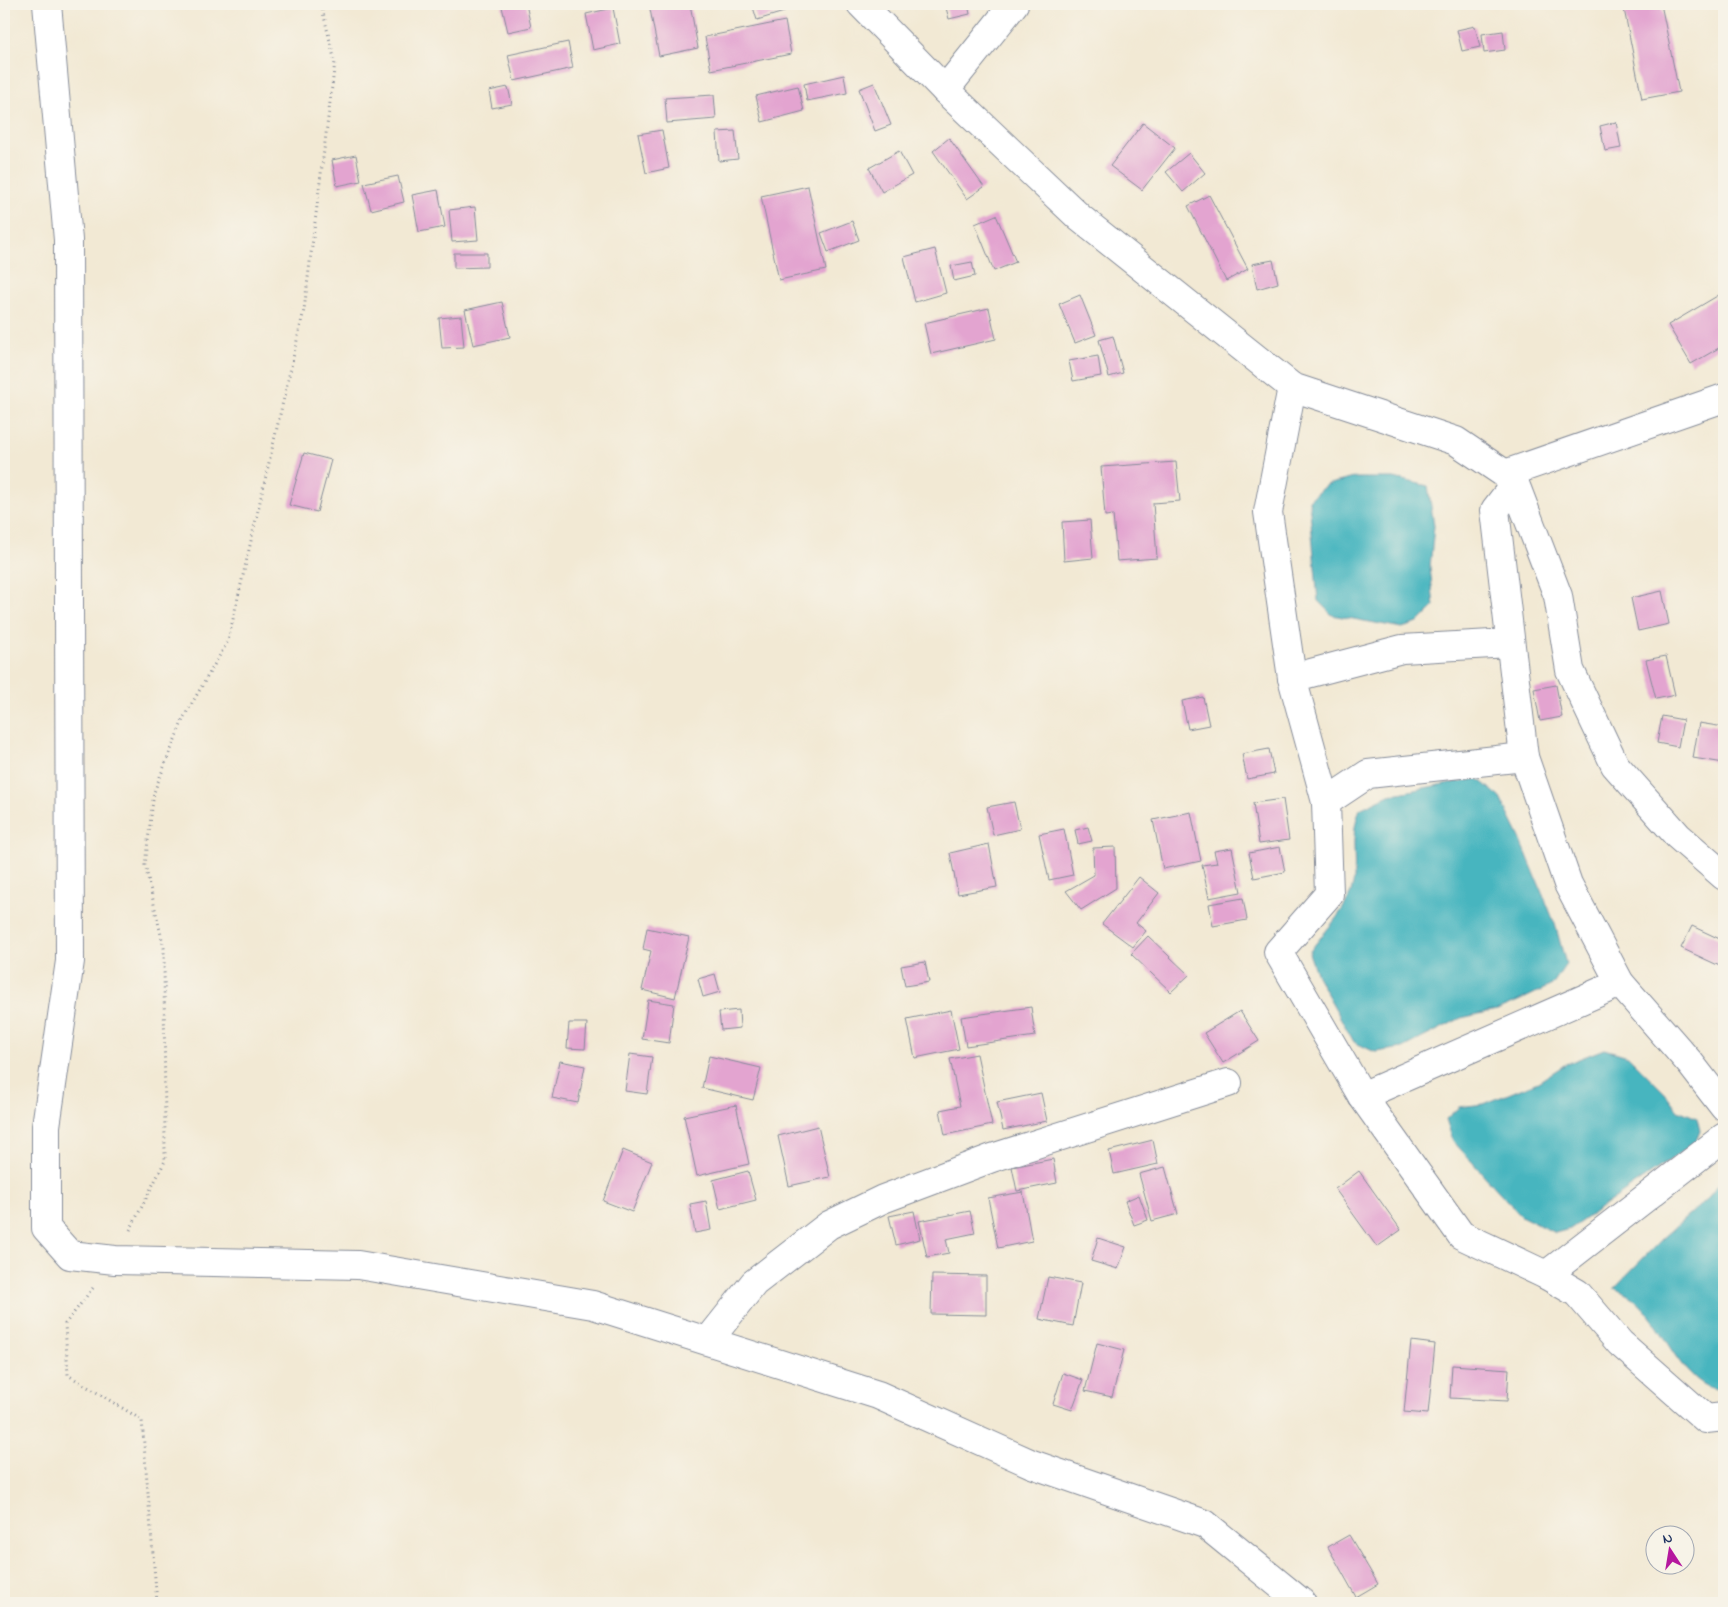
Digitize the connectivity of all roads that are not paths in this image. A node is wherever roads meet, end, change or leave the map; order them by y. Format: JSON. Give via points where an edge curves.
{"nodes":[{"id":1,"x":47,"y":4,"type":"edge"},
{"id":2,"x":861,"y":4,"type":"edge"},
{"id":3,"x":1014,"y":4,"type":"edge"},
{"id":4,"x":945,"y":90,"type":"junction"},
{"id":5,"x":1292,"y":387,"type":"junction"},
{"id":6,"x":1724,"y":398,"type":"edge"},
{"id":7,"x":1510,"y":479,"type":"junction"},
{"id":8,"x":1510,"y":643,"type":"junction"},
{"id":9,"x":1292,"y":678,"type":"junction"},
{"id":10,"x":1524,"y":758,"type":"junction"},
{"id":11,"x":1326,"y":802,"type":"junction"},
{"id":12,"x":1724,"y":876,"type":"edge"},
{"id":13,"x":1620,"y":983,"type":"junction"},
{"id":14,"x":1228,"y":1083,"type":"dead end"},
{"id":15,"x":1362,"y":1096,"type":"junction"},
{"id":16,"x":1724,"y":1107,"type":"edge"},
{"id":17,"x":1724,"y":1137,"type":"edge"},
{"id":18,"x":1546,"y":1275,"type":"junction"},
{"id":19,"x":708,"y":1341,"type":"junction"},
{"id":20,"x":1724,"y":1417,"type":"edge"},
{"id":21,"x":1302,"y":1603,"type":"edge"}],
"edges":[{"from":1,"to":19,"type":"street","via":[[68,240],[70,961],[46,1126],[46,1228],[70,1255],[115,1260],[358,1265],[593,1305]]},
{"from":2,"to":4,"type":"street"},
{"from":3,"to":4,"type":"street"},
{"from":4,"to":5,"type":"street","via":[[1080,218]]},
{"from":5,"to":7,"type":"street","via":[[1456,441]]},
{"from":5,"to":9,"type":"street","via":[[1268,512]]},
{"from":6,"to":7,"type":"street"},
{"from":7,"to":8,"type":"street","via":[[1495,510]]},
{"from":7,"to":12,"type":"street","via":[[1558,596],[1570,670],[1615,765],[1678,836]]},
{"from":8,"to":9,"type":"street","via":[[1402,649]]},
{"from":8,"to":10,"type":"street"},
{"from":9,"to":11,"type":"street"},
{"from":10,"to":11,"type":"street","via":[[1368,774]]},
{"from":10,"to":13,"type":"street","via":[[1568,884]]},
{"from":11,"to":15,"type":"street","via":[[1329,894],[1278,952]]},
{"from":13,"to":15,"type":"street"},
{"from":13,"to":16,"type":"street"},
{"from":14,"to":19,"type":"street","via":[[992,1158],[883,1199],[829,1225],[754,1283]]},
{"from":15,"to":18,"type":"street","via":[[1461,1235]]},
{"from":17,"to":18,"type":"street"},
{"from":18,"to":20,"type":"street","via":[[1577,1293],[1620,1343],[1706,1419]]},
{"from":19,"to":21,"type":"street","via":[[878,1395],[1032,1464],[1205,1524]]}]}
